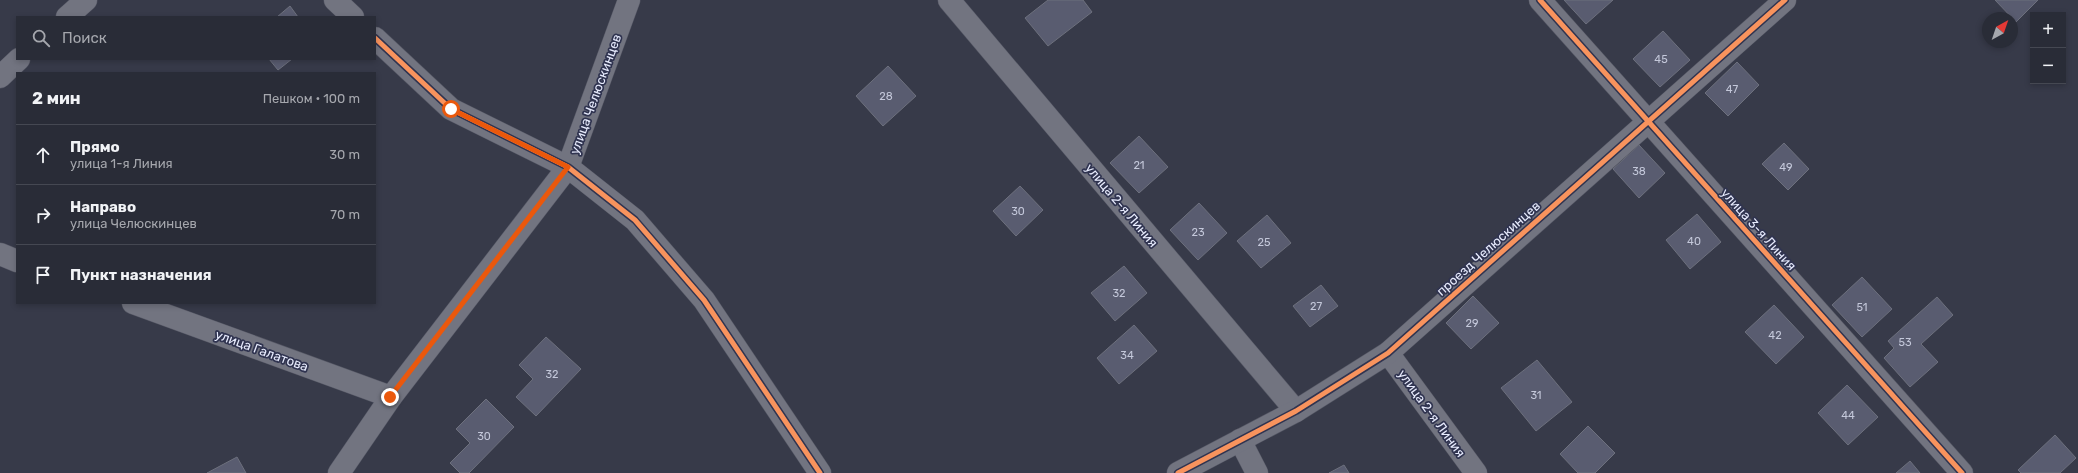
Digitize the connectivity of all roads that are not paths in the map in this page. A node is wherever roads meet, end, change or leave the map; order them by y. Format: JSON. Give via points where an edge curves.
{"nodes":[{"id":1,"x":86,"y":0,"type":"edge"},
{"id":2,"x":335,"y":0,"type":"edge"},
{"id":3,"x":629,"y":0,"type":"edge"},
{"id":4,"x":949,"y":0,"type":"edge"},
{"id":5,"x":1540,"y":0,"type":"edge"},
{"id":6,"x":1785,"y":0,"type":"edge"},
{"id":7,"x":67,"y":16,"type":"edge"},
{"id":8,"x":352,"y":16,"type":"edge"},
{"id":9,"x":376,"y":39,"type":"edge"},
{"id":10,"x":18,"y":60,"type":"edge"},
{"id":11,"x":0,"y":77,"type":"edge"},
{"id":12,"x":1648,"y":120,"type":"junction"},
{"id":13,"x":568,"y":167,"type":"junction"},
{"id":14,"x":0,"y":254,"type":"edge"},
{"id":15,"x":16,"y":261,"type":"edge"},
{"id":16,"x":136,"y":304,"type":"edge"},
{"id":17,"x":1388,"y":353,"type":"junction"},
{"id":18,"x":390,"y":397,"type":"junction"},
{"id":19,"x":1296,"y":411,"type":"junction"},
{"id":20,"x":1240,"y":440,"type":"junction"},
{"id":21,"x":339,"y":473,"type":"edge"},
{"id":22,"x":820,"y":473,"type":"edge"},
{"id":23,"x":1178,"y":473,"type":"edge"},
{"id":24,"x":1257,"y":473,"type":"edge"},
{"id":25,"x":1476,"y":473,"type":"edge"},
{"id":26,"x":1962,"y":473,"type":"edge"}],
"edges":[{"from":1,"to":7,"type":"street"},
{"from":2,"to":8,"type":"street"},
{"from":3,"to":13,"type":"street","name":"улица Челюскинцев"},
{"from":4,"to":19,"type":"street","name":"улица 2-я Линия"},
{"from":5,"to":12,"type":"street","name":"улица 3-я Линия"},
{"from":6,"to":12,"type":"street","name":"проезд Челюскинцев"},
{"from":9,"to":13,"type":"street","via":[[451,109]]},
{"from":10,"to":11,"type":"street"},
{"from":12,"to":17,"type":"street","name":"проезд Челюскинцев"},
{"from":12,"to":26,"type":"street","name":"улица 3-я Линия"},
{"from":13,"to":18,"type":"street","name":"улица Челюскинцев"},
{"from":13,"to":22,"type":"street","via":[[635,220],[704,300]]},
{"from":14,"to":15,"type":"street"},
{"from":16,"to":18,"type":"street","name":"улица Галатова"},
{"from":17,"to":19,"type":"street","name":"проезд Челюскинцев"},
{"from":17,"to":25,"type":"street","name":"улица 2-я Линия"},
{"from":18,"to":21,"type":"street","name":"улица Челюскинцев"},
{"from":19,"to":20,"type":"street","name":"проезд Челюскинцев"},
{"from":20,"to":23,"type":"street","name":"проезд Челюскинцев"},
{"from":20,"to":24,"type":"street"}]}
